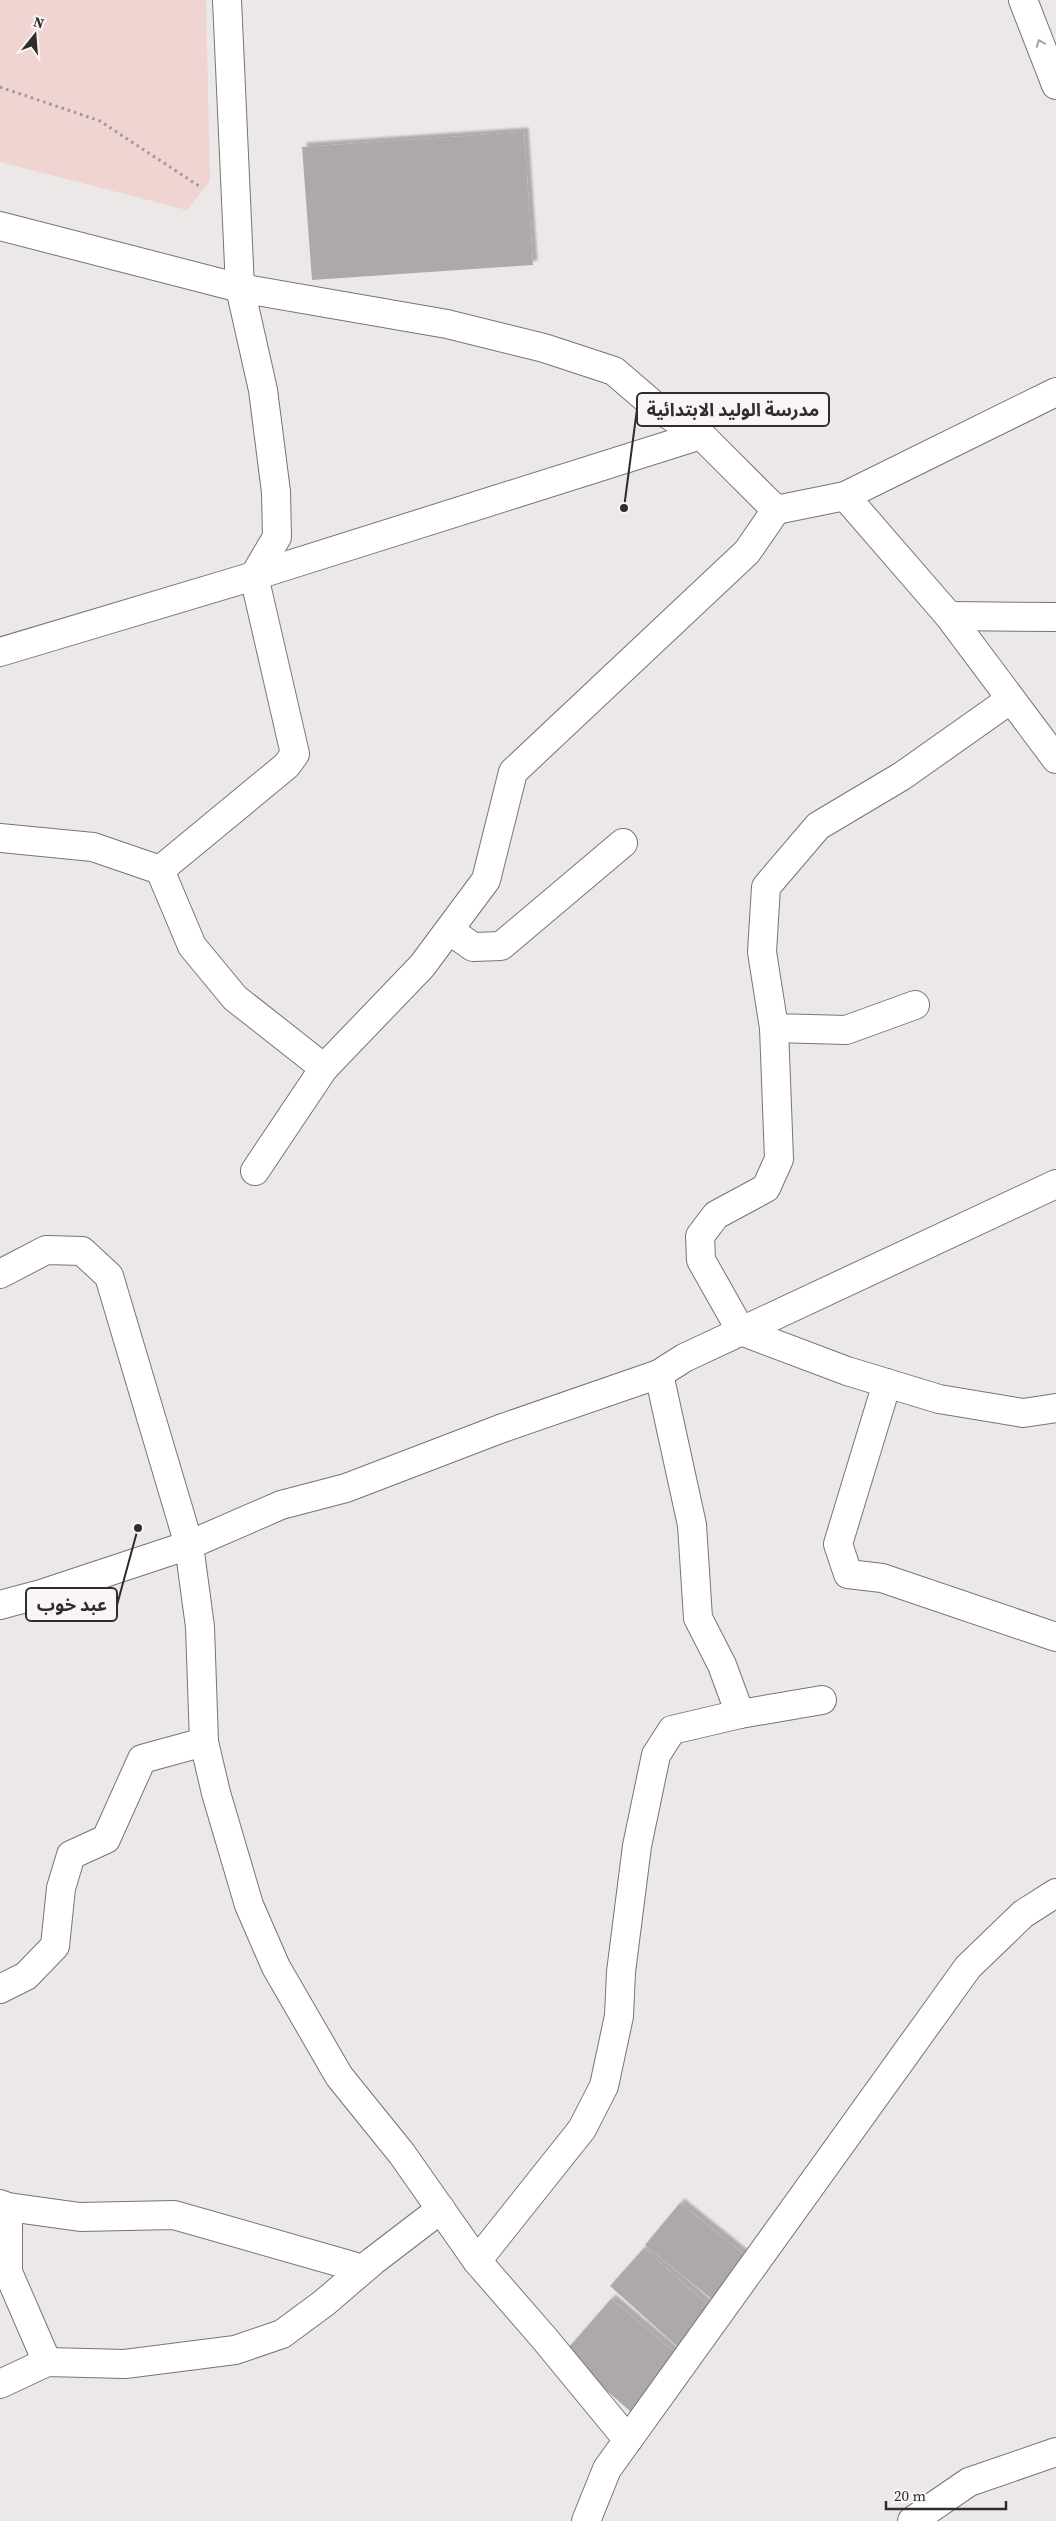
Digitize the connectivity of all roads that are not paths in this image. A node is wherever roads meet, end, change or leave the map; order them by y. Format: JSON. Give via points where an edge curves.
{"nodes":[{"id":1,"x":227,"y":0,"type":"edge"},
{"id":2,"x":1023,"y":0,"type":"edge"},
{"id":3,"x":1056,"y":85,"type":"edge"},
{"id":4,"x":0,"y":226,"type":"edge"},
{"id":5,"x":240,"y":288,"type":"junction"},
{"id":6,"x":1056,"y":392,"type":"edge"},
{"id":7,"x":700,"y":435,"type":"junction"},
{"id":8,"x":845,"y":496,"type":"junction"},
{"id":9,"x":776,"y":510,"type":"junction"},
{"id":10,"x":254,"y":576,"type":"junction"},
{"id":11,"x":948,"y":616,"type":"junction"},
{"id":12,"x":1056,"y":617,"type":"edge"},
{"id":13,"x":0,"y":652,"type":"edge"},
{"id":14,"x":1011,"y":699,"type":"junction"},
{"id":15,"x":1056,"y":759,"type":"edge"},
{"id":16,"x":0,"y":838,"type":"edge"},
{"id":17,"x":623,"y":843,"type":"dead end"},
{"id":18,"x":160,"y":870,"type":"junction"},
{"id":19,"x":449,"y":930,"type":"junction"},
{"id":20,"x":915,"y":1005,"type":"dead end"},
{"id":21,"x":774,"y":1028,"type":"junction"},
{"id":22,"x":324,"y":1068,"type":"junction"},
{"id":23,"x":254,"y":1171,"type":"dead end"},
{"id":24,"x":1056,"y":1184,"type":"edge"},
{"id":25,"x":0,"y":1274,"type":"edge"},
{"id":26,"x":741,"y":1331,"type":"junction"},
{"id":27,"x":659,"y":1374,"type":"junction"},
{"id":28,"x":888,"y":1383,"type":"junction"},
{"id":29,"x":1056,"y":1408,"type":"edge"},
{"id":30,"x":189,"y":1544,"type":"junction"},
{"id":31,"x":0,"y":1605,"type":"edge"},
{"id":32,"x":1056,"y":1637,"type":"edge"},
{"id":33,"x":822,"y":1700,"type":"dead end"},
{"id":34,"x":740,"y":1714,"type":"junction"},
{"id":35,"x":204,"y":1742,"type":"junction"},
{"id":36,"x":1056,"y":1893,"type":"edge"},
{"id":37,"x":0,"y":1989,"type":"edge"},
{"id":38,"x":4,"y":2206,"type":"edge"},
{"id":39,"x":441,"y":2209,"type":"junction"},
{"id":40,"x":477,"y":2260,"type":"junction"},
{"id":41,"x":363,"y":2269,"type":"junction"},
{"id":42,"x":47,"y":2362,"type":"junction"},
{"id":43,"x":0,"y":2384,"type":"edge"},
{"id":44,"x":628,"y":2440,"type":"junction"},
{"id":45,"x":1056,"y":2452,"type":"edge"},
{"id":46,"x":586,"y":2521,"type":"edge"},
{"id":47,"x":912,"y":2521,"type":"edge"}],
"edges":[{"from":1,"to":5,"type":"street"},
{"from":3,"to":2,"type":"street","one_way":true},
{"from":4,"to":5,"type":"street"},
{"from":5,"to":7,"type":"street","via":[[447,324],[544,348],[614,371],[656,407]]},
{"from":5,"to":10,"type":"street","via":[[263,390],[276,492],[276,537]]},
{"from":6,"to":8,"type":"street"},
{"from":7,"to":9,"type":"street"},
{"from":7,"to":10,"type":"street"},
{"from":8,"to":9,"type":"street"},
{"from":8,"to":11,"type":"street"},
{"from":9,"to":19,"type":"street","via":[[747,552],[513,772],[486,880]]},
{"from":10,"to":13,"type":"street"},
{"from":10,"to":18,"type":"street","via":[[295,754],[286,766]]},
{"from":11,"to":12,"type":"street"},
{"from":11,"to":14,"type":"street"},
{"from":14,"to":15,"type":"street"},
{"from":14,"to":21,"type":"street","via":[[902,776],[818,826],[766,887],[762,952]]},
{"from":16,"to":18,"type":"street","via":[[93,847]]},
{"from":17,"to":19,"type":"street","via":[[501,946],[472,948]]},
{"from":18,"to":22,"type":"street","via":[[192,946],[235,998]]},
{"from":19,"to":22,"type":"street","via":[[422,966]]},
{"from":20,"to":21,"type":"street","via":[[846,1030]]},
{"from":21,"to":26,"type":"street","via":[[779,1159],[766,1188],[716,1215],[700,1236],[701,1260]]},
{"from":22,"to":23,"type":"street"},
{"from":24,"to":26,"type":"street"},
{"from":25,"to":30,"type":"street","via":[[46,1250],[82,1250],[109,1276]]},
{"from":26,"to":27,"type":"street","via":[[684,1358]]},
{"from":26,"to":28,"type":"street"},
{"from":27,"to":30,"type":"street","via":[[500,1429],[346,1488],[281,1505]]},
{"from":27,"to":34,"type":"street","via":[[692,1524],[698,1618],[722,1665]]},
{"from":28,"to":29,"type":"street","via":[[939,1399],[1023,1413]]},
{"from":28,"to":32,"type":"street","via":[[838,1544],[848,1574],[882,1578]]},
{"from":30,"to":31,"type":"street"},
{"from":30,"to":35,"type":"street","via":[[200,1627]]},
{"from":33,"to":34,"type":"street"},
{"from":34,"to":40,"type":"street","via":[[672,1730],[656,1754],[630,1891],[619,2016],[604,2086],[582,2129]]},
{"from":35,"to":37,"type":"street","via":[[142,1759],[106,1839],[71,1855],[61,1888],[55,1946],[26,1976]]},
{"from":35,"to":39,"type":"street","via":[[249,1905],[276,1967],[339,2076],[402,2154]]},
{"from":36,"to":44,"type":"street","via":[[1023,1914],[968,1967]]},
{"from":38,"to":41,"type":"street","via":[[80,2217],[174,2216]]},
{"from":38,"to":42,"type":"street","via":[[8,2272]]},
{"from":39,"to":40,"type":"street"},
{"from":39,"to":41,"type":"street"},
{"from":40,"to":44,"type":"street"},
{"from":41,"to":42,"type":"street","via":[[282,2334],[235,2350],[125,2364]]},
{"from":42,"to":43,"type":"street"},
{"from":44,"to":46,"type":"street","via":[[607,2469]]},
{"from":45,"to":47,"type":"street","via":[[969,2482]]}]}
